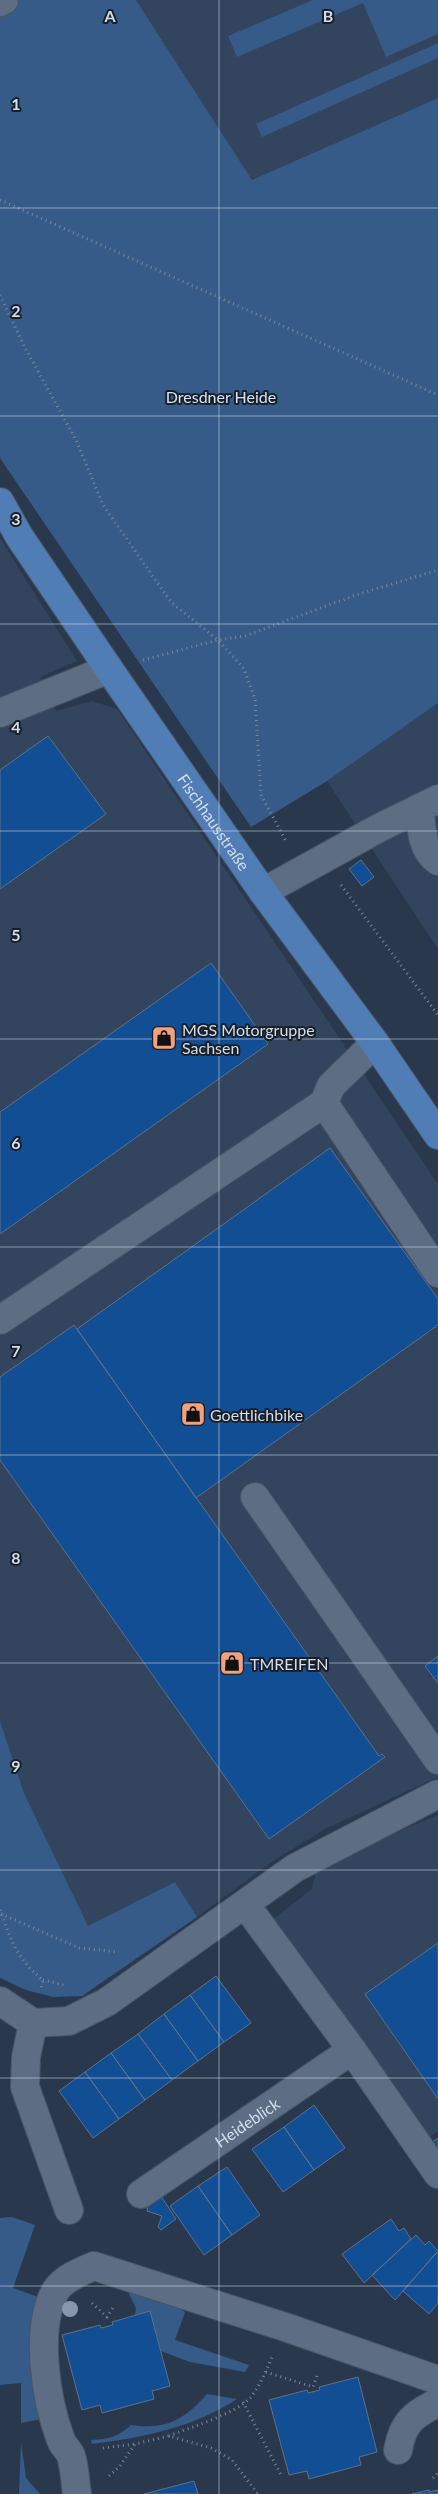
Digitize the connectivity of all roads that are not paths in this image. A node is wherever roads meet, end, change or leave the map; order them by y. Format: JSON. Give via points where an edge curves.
{"nodes":[{"id":1,"x":4,"y":0,"type":"edge"},
{"id":2,"x":0,"y":2,"type":"edge"},
{"id":3,"x":0,"y":502,"type":"edge"},
{"id":4,"x":109,"y":669,"type":"junction"},
{"id":5,"x":0,"y":713,"type":"edge"},
{"id":6,"x":429,"y":804,"type":"edge"},
{"id":7,"x":438,"y":862,"type":"edge"},
{"id":8,"x":263,"y":892,"type":"junction"},
{"id":9,"x":375,"y":1043,"type":"junction"},
{"id":10,"x":324,"y":1103,"type":"junction"},
{"id":11,"x":438,"y":1135,"type":"edge"},
{"id":12,"x":438,"y":1272,"type":"edge"},
{"id":13,"x":0,"y":1320,"type":"edge"},
{"id":14,"x":255,"y":1497,"type":"dead end"},
{"id":15,"x":438,"y":1760,"type":"edge"},
{"id":16,"x":438,"y":1794,"type":"edge"},
{"id":17,"x":245,"y":1904,"type":"junction"},
{"id":18,"x":11,"y":2012,"type":"edge"},
{"id":19,"x":352,"y":2050,"type":"junction"},
{"id":20,"x":438,"y":2174,"type":"edge"},
{"id":21,"x":141,"y":2194,"type":"dead end"},
{"id":22,"x":69,"y":2210,"type":"dead end"},
{"id":23,"x":438,"y":2380,"type":"edge"},
{"id":24,"x":438,"y":2402,"type":"edge"},
{"id":25,"x":398,"y":2450,"type":"dead end"},
{"id":26,"x":76,"y":2494,"type":"edge"}],
"edges":[{"from":1,"to":2,"type":"street"},
{"from":3,"to":4,"type":"main road","name":"Fischhausstraße","via":[[19,536]]},
{"from":4,"to":5,"type":"street"},
{"from":4,"to":8,"type":"main road","name":"Fischhausstraße"},
{"from":6,"to":7,"type":"street","via":[[423,840]]},
{"from":6,"to":8,"type":"street"},
{"from":8,"to":9,"type":"main road","name":"Fischhausstraße"},
{"from":9,"to":10,"type":"street","via":[[332,1086]]},
{"from":9,"to":11,"type":"main road","name":"Fischhausstraße"},
{"from":10,"to":12,"type":"street"},
{"from":10,"to":13,"type":"street"},
{"from":14,"to":15,"type":"street"},
{"from":16,"to":17,"type":"street","via":[[295,1868]]},
{"from":17,"to":18,"type":"street","via":[[107,2002],[69,2021]]},
{"from":17,"to":19,"type":"street"},
{"from":18,"to":22,"type":"street","via":[[26,2056],[26,2087]]},
{"from":19,"to":20,"type":"street"},
{"from":19,"to":21,"type":"street","name":"Heideblick"},
{"from":23,"to":26,"type":"street","via":[[94,2266],[75,2274],[57,2289],[48,2313],[45,2336],[46,2385],[61,2441],[71,2455]]},
{"from":24,"to":25,"type":"street","via":[[415,2414],[406,2425]]}]}
